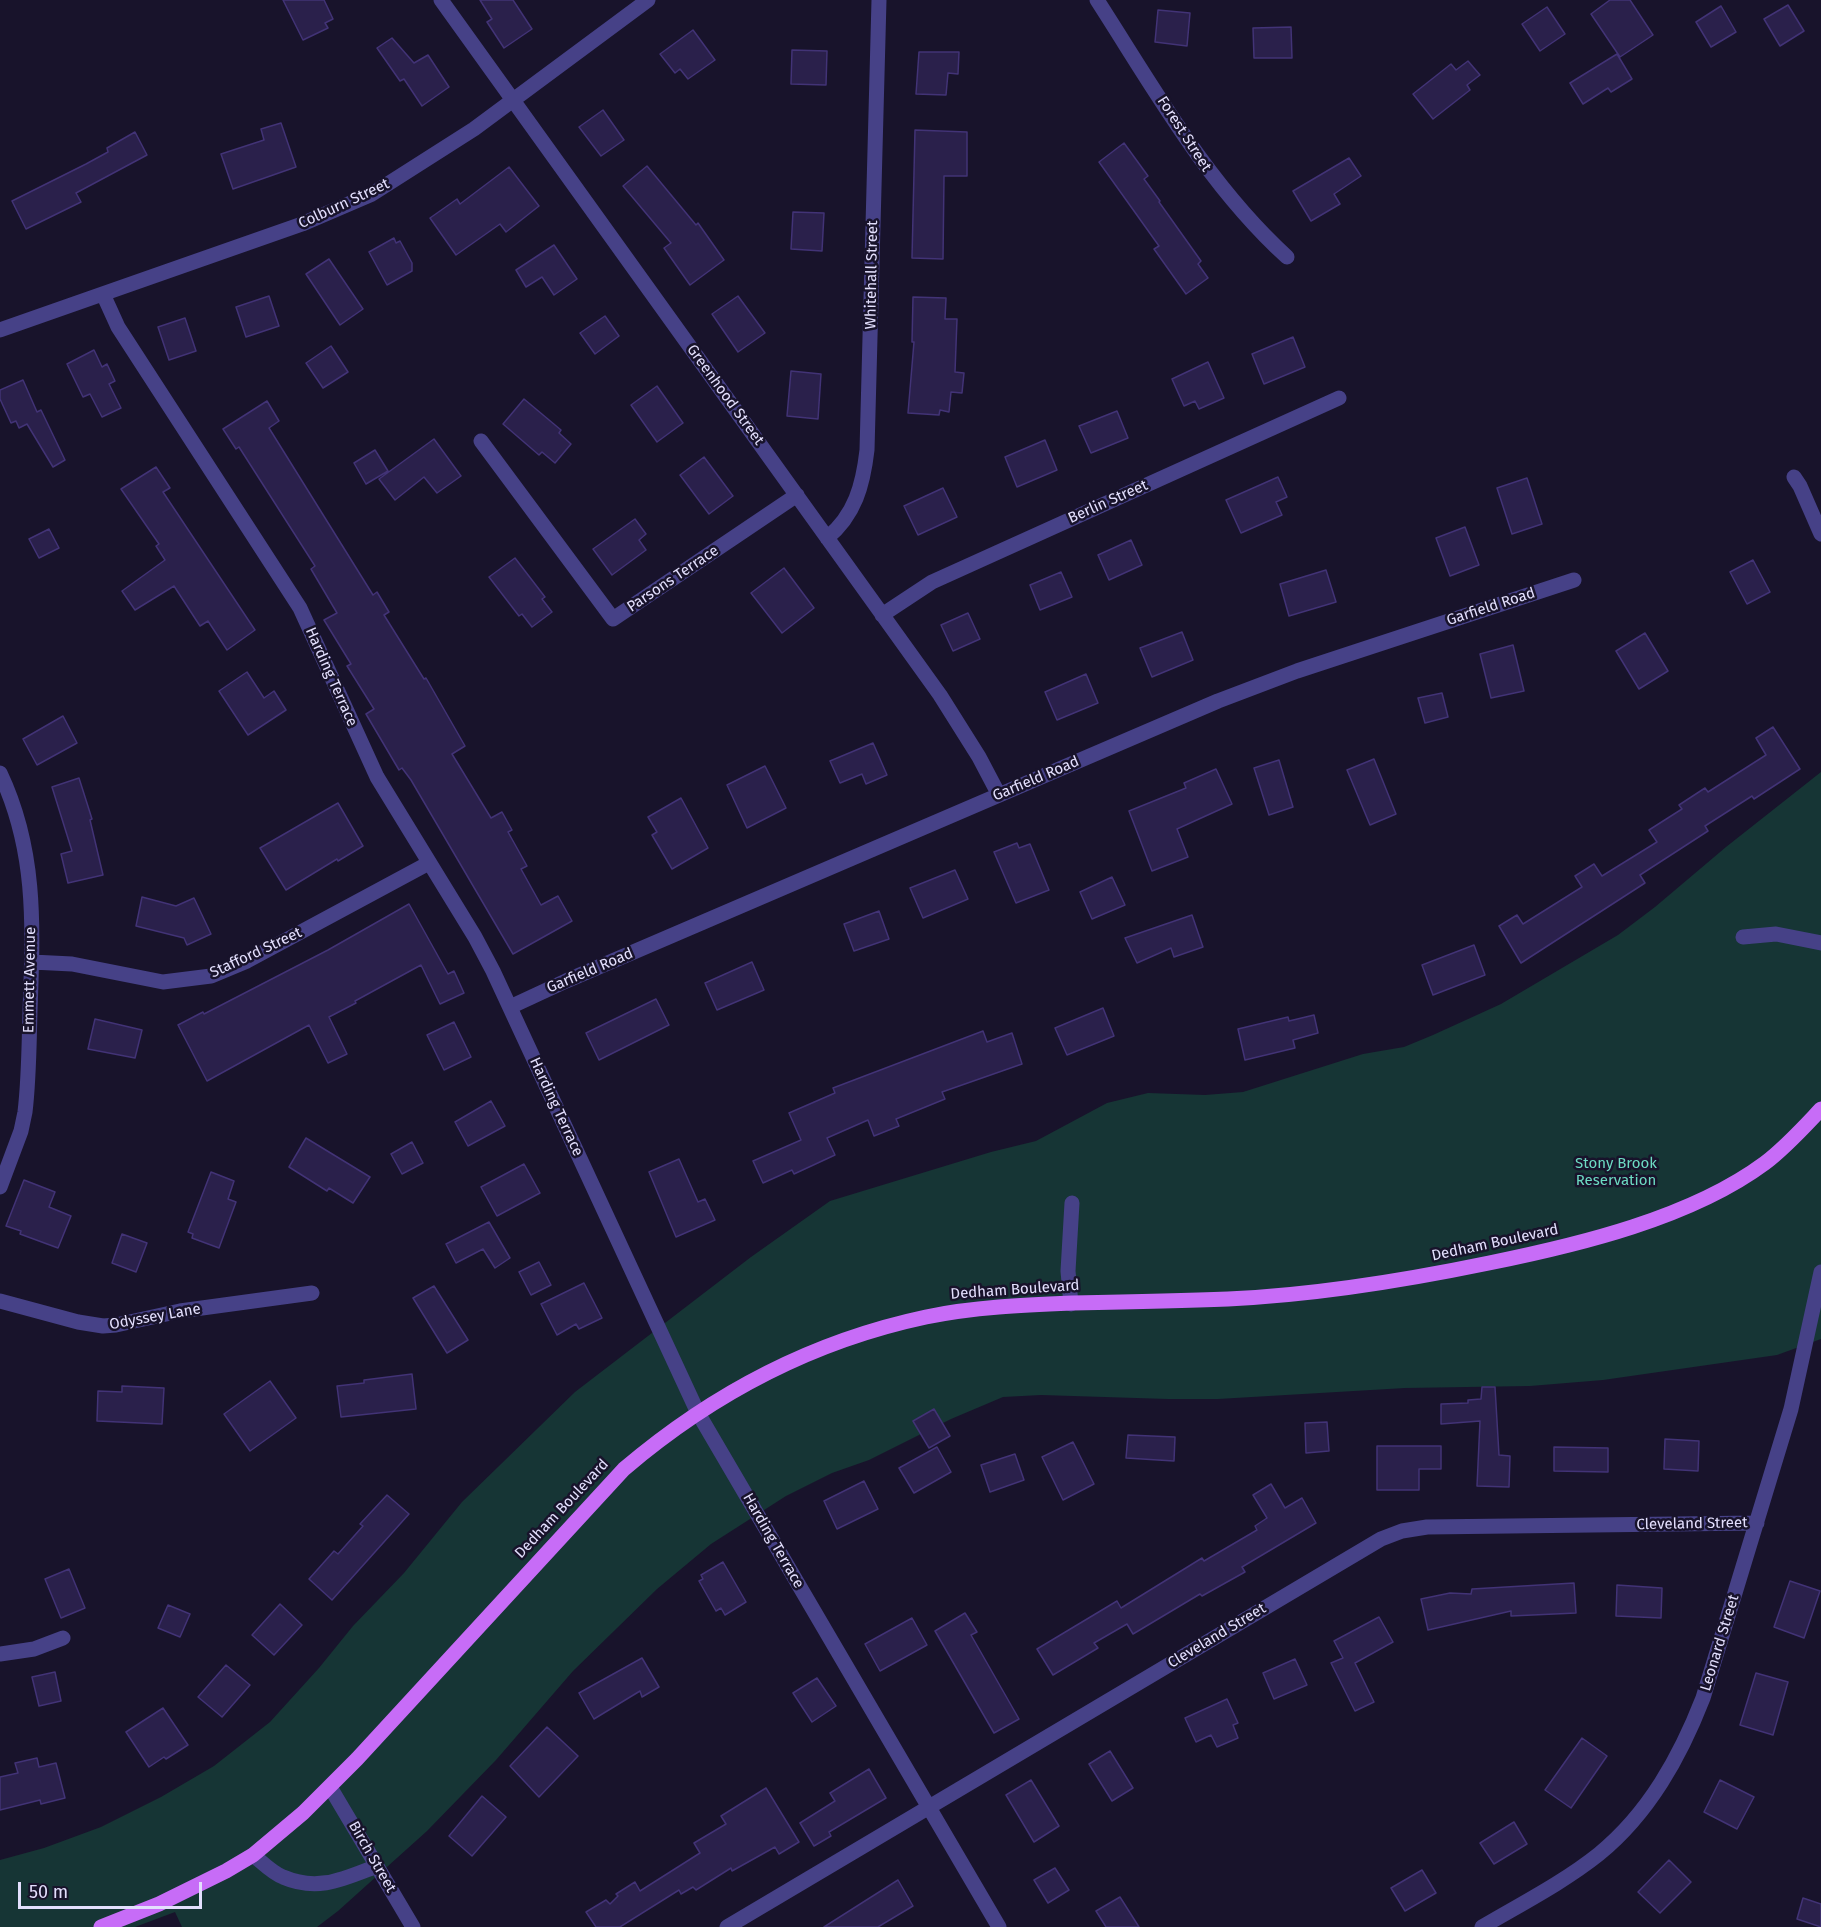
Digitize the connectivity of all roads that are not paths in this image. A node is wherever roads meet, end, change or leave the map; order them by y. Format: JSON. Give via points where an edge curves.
{"nodes":[{"id":1,"x":441,"y":0,"type":"edge"},
{"id":2,"x":648,"y":0,"type":"edge"},
{"id":3,"x":879,"y":0,"type":"edge"},
{"id":4,"x":1097,"y":0,"type":"edge"},
{"id":5,"x":513,"y":101,"type":"junction"},
{"id":6,"x":1287,"y":257,"type":"dead end"},
{"id":7,"x":103,"y":294,"type":"junction"},
{"id":8,"x":0,"y":330,"type":"edge"},
{"id":9,"x":1339,"y":398,"type":"dead end"},
{"id":10,"x":481,"y":441,"type":"dead end"},
{"id":11,"x":1794,"y":477,"type":"dead end"},
{"id":12,"x":797,"y":495,"type":"junction"},
{"id":13,"x":1821,"y":534,"type":"edge"},
{"id":14,"x":827,"y":538,"type":"junction"},
{"id":15,"x":1574,"y":580,"type":"dead end"},
{"id":16,"x":882,"y":615,"type":"junction"},
{"id":17,"x":0,"y":773,"type":"edge"},
{"id":18,"x":999,"y":795,"type":"junction"},
{"id":19,"x":429,"y":863,"type":"junction"},
{"id":20,"x":1743,"y":937,"type":"dead end"},
{"id":21,"x":1821,"y":943,"type":"edge"},
{"id":22,"x":32,"y":962,"type":"junction"},
{"id":23,"x":510,"y":1007,"type":"junction"},
{"id":24,"x":1821,"y":1110,"type":"edge"},
{"id":25,"x":0,"y":1187,"type":"edge"},
{"id":26,"x":1072,"y":1203,"type":"dead end"},
{"id":27,"x":1821,"y":1272,"type":"edge"},
{"id":28,"x":312,"y":1293,"type":"dead end"},
{"id":29,"x":0,"y":1301,"type":"edge"},
{"id":30,"x":1071,"y":1304,"type":"junction"},
{"id":31,"x":698,"y":1413,"type":"junction"},
{"id":32,"x":1757,"y":1523,"type":"junction"},
{"id":33,"x":63,"y":1638,"type":"dead end"},
{"id":34,"x":0,"y":1654,"type":"edge"},
{"id":35,"x":330,"y":1787,"type":"junction"},
{"id":36,"x":929,"y":1807,"type":"junction"},
{"id":37,"x":253,"y":1855,"type":"junction"},
{"id":38,"x":377,"y":1866,"type":"junction"},
{"id":39,"x":125,"y":1923,"type":"edge"},
{"id":40,"x":100,"y":1927,"type":"edge"},
{"id":41,"x":413,"y":1927,"type":"edge"},
{"id":42,"x":728,"y":1927,"type":"edge"},
{"id":43,"x":999,"y":1927,"type":"edge"},
{"id":44,"x":1482,"y":1927,"type":"edge"}],
"edges":[{"from":1,"to":5,"type":"street","name":"Greenhood Street"},
{"from":2,"to":5,"type":"street","name":"Colburn Street"},
{"from":3,"to":14,"type":"street","name":"Whitehall Street","via":[[867,450],[856,500],[843,522]]},
{"from":4,"to":6,"type":"street","name":"Forest Street","via":[[1215,180]]},
{"from":5,"to":7,"type":"street","name":"Colburn Street","via":[[419,165],[349,205]]},
{"from":5,"to":12,"type":"street","name":"Greenhood Street"},
{"from":7,"to":8,"type":"street","name":"Colburn Street"},
{"from":7,"to":19,"type":"street","name":"Harding Terrace","via":[[123,334],[300,608],[372,767]]},
{"from":9,"to":16,"type":"street","name":"Berlin Street","via":[[932,582]]},
{"from":10,"to":12,"type":"street","name":"Parsons Terrace","via":[[613,619]]},
{"from":11,"to":13,"type":"street"},
{"from":12,"to":14,"type":"street","name":"Greenhood Street"},
{"from":14,"to":16,"type":"street","name":"Greenhood Street"},
{"from":15,"to":18,"type":"street","name":"Garfield Road","via":[[1268,681]]},
{"from":16,"to":18,"type":"street","name":"Greenhood Street","via":[[955,717]]},
{"from":17,"to":22,"type":"street","name":"Emmett Avenue","via":[[25,846],[32,907]]},
{"from":18,"to":23,"type":"street","name":"Garfield Road"},
{"from":19,"to":22,"type":"street","name":"Stafford Street","via":[[211,976],[164,982],[72,964]]},
{"from":19,"to":23,"type":"street","name":"Harding Terrace","via":[[475,937]]},
{"from":20,"to":21,"type":"street","via":[[1776,934]]},
{"from":22,"to":25,"type":"street","name":"Emmett Avenue","via":[[25,1112]]},
{"from":23,"to":31,"type":"street","name":"Harding Terrace"},
{"from":24,"to":30,"type":"main road","name":"Dedham Boulevard","via":[[1765,1163],[1738,1180],[1670,1213],[1594,1238],[1410,1280],[1359,1287],[1231,1299]]},
{"from":26,"to":30,"type":"street","via":[[1068,1271]]},
{"from":27,"to":32,"type":"street","name":"Leonard Street","via":[[1791,1409]]},
{"from":28,"to":29,"type":"street","name":"Odyssey Lane","via":[[180,1311],[116,1326],[78,1322]]},
{"from":30,"to":31,"type":"main road","name":"Dedham Boulevard","via":[[965,1310],[868,1332],[794,1359]]},
{"from":31,"to":35,"type":"main road","name":"Dedham Boulevard","via":[[649,1448],[610,1483]]},
{"from":31,"to":36,"type":"street","name":"Harding Terrace"},
{"from":32,"to":36,"type":"street","name":"Cleveland Street","via":[[1427,1527],[1402,1531],[1381,1539]]},
{"from":32,"to":44,"type":"street","name":"Leonard Street","via":[[1704,1698],[1688,1736],[1652,1798],[1600,1853]]},
{"from":33,"to":34,"type":"street","via":[[34,1649]]},
{"from":35,"to":37,"type":"main road","name":"Dedham Boulevard"},
{"from":35,"to":38,"type":"street","name":"Birch Street"},
{"from":36,"to":42,"type":"street","name":"Cleveland Street"},
{"from":36,"to":43,"type":"street","name":"Harding Terrace"},
{"from":37,"to":38,"type":"street","via":[[281,1877],[312,1886]]},
{"from":37,"to":39,"type":"main road","name":"Dedham Boulevard"},
{"from":38,"to":41,"type":"street","name":"Birch Street"},
{"from":39,"to":40,"type":"main road","name":"Dedham Boulevard"}]}
